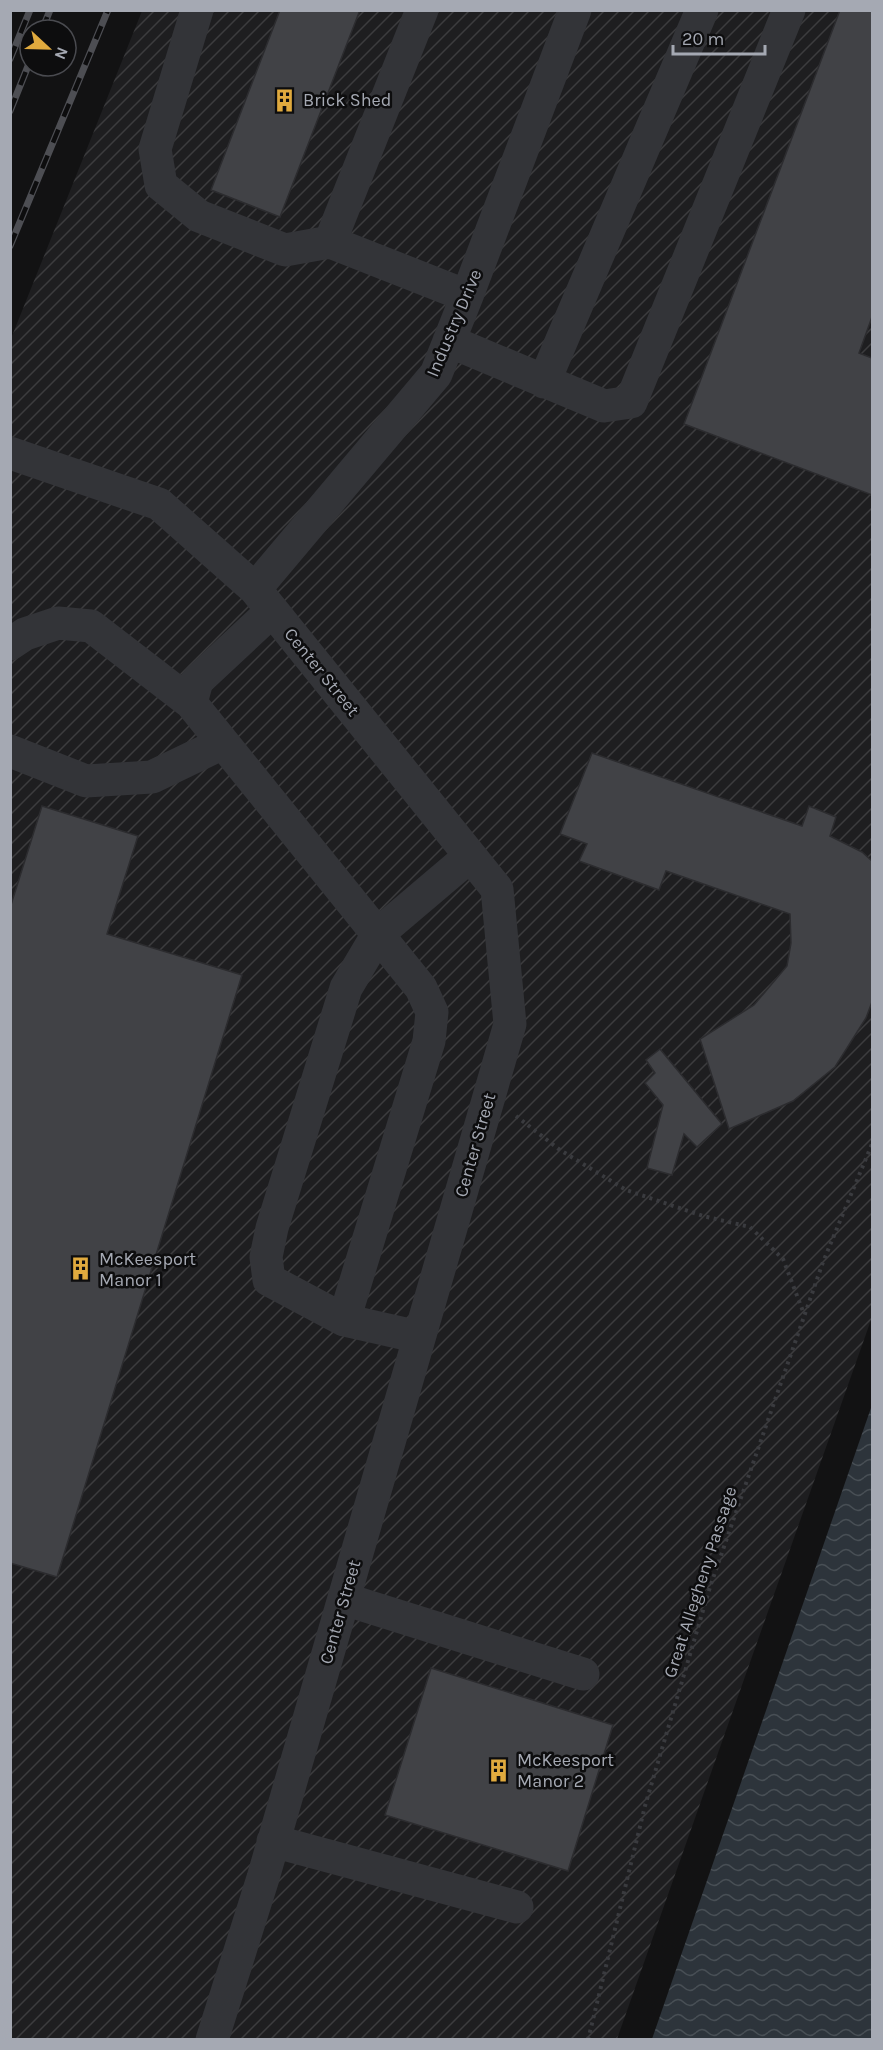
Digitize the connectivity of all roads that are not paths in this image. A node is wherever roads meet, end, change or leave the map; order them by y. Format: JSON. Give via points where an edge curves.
{"nodes":[{"id":1,"x":197,"y":10,"type":"edge"},
{"id":2,"x":422,"y":10,"type":"edge"},
{"id":3,"x":575,"y":10,"type":"edge"},
{"id":4,"x":702,"y":10,"type":"edge"},
{"id":5,"x":789,"y":10,"type":"edge"},
{"id":6,"x":330,"y":242,"type":"junction"},
{"id":7,"x":467,"y":296,"type":"junction"},
{"id":8,"x":449,"y":341,"type":"junction"},
{"id":9,"x":544,"y":382,"type":"junction"},
{"id":10,"x":10,"y":453,"type":"edge"},
{"id":11,"x":264,"y":600,"type":"junction"},
{"id":12,"x":10,"y":644,"type":"edge"},
{"id":13,"x":191,"y":703,"type":"junction"},
{"id":14,"x":223,"y":743,"type":"junction"},
{"id":15,"x":10,"y":751,"type":"edge"},
{"id":16,"x":470,"y":856,"type":"junction"},
{"id":17,"x":378,"y":934,"type":"junction"},
{"id":18,"x":344,"y":1320,"type":"junction"},
{"id":19,"x":419,"y":1337,"type":"junction"},
{"id":20,"x":344,"y":1599,"type":"junction"},
{"id":21,"x":583,"y":1674,"type":"dead end"},
{"id":22,"x":273,"y":1841,"type":"junction"},
{"id":23,"x":517,"y":1907,"type":"dead end"},
{"id":24,"x":212,"y":2040,"type":"edge"}],
"edges":[{"from":1,"to":6,"type":"street","via":[[155,149],[161,186],[200,216],[285,250]]},
{"from":2,"to":6,"type":"street"},
{"from":3,"to":7,"type":"street","name":"Industry Drive"},
{"from":4,"to":9,"type":"street"},
{"from":5,"to":9,"type":"street","via":[[631,402],[604,406]]},
{"from":6,"to":7,"type":"street"},
{"from":7,"to":8,"type":"street","name":"Industry Drive"},
{"from":8,"to":9,"type":"street"},
{"from":8,"to":11,"type":"street","name":"Industry Drive","via":[[436,374]]},
{"from":10,"to":11,"type":"street","name":"Center Street","via":[[159,504]]},
{"from":11,"to":13,"type":"street","name":"Industry Drive","via":[[197,681]]},
{"from":11,"to":16,"type":"street","name":"Center Street"},
{"from":12,"to":13,"type":"street","via":[[25,634],[58,623],[92,627]]},
{"from":13,"to":14,"type":"street"},
{"from":14,"to":15,"type":"street","via":[[152,777],[86,781]]},
{"from":14,"to":17,"type":"street"},
{"from":16,"to":17,"type":"street"},
{"from":16,"to":19,"type":"street","name":"Center Street","via":[[497,889],[510,1024]]},
{"from":17,"to":18,"type":"street","via":[[421,988],[432,1012],[429,1041]]},
{"from":17,"to":18,"type":"street","via":[[346,988],[266,1257],[269,1280]]},
{"from":18,"to":19,"type":"street"},
{"from":19,"to":20,"type":"street","name":"Center Street"},
{"from":20,"to":21,"type":"street"},
{"from":20,"to":22,"type":"street","name":"Center Street"},
{"from":22,"to":23,"type":"street"},
{"from":22,"to":24,"type":"street","name":"Center Street"}]}
